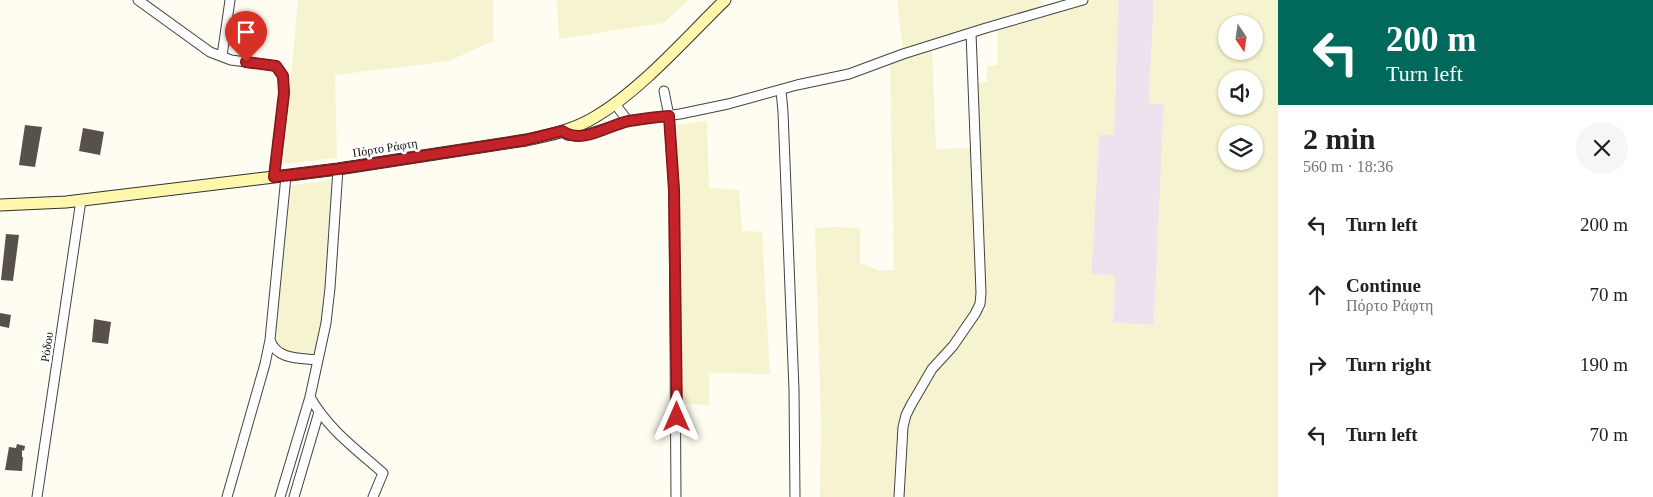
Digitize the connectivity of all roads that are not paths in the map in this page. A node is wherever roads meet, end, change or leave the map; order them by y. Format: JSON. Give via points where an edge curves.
{"nodes":[{"id":1,"x":138,"y":0,"type":"edge"},
{"id":2,"x":230,"y":0,"type":"edge"},
{"id":3,"x":725,"y":0,"type":"edge"},
{"id":4,"x":1083,"y":0,"type":"edge"},
{"id":5,"x":971,"y":32,"type":"junction"},
{"id":6,"x":222,"y":56,"type":"junction"},
{"id":7,"x":781,"y":90,"type":"junction"},
{"id":8,"x":664,"y":91,"type":"dead end"},
{"id":9,"x":615,"y":104,"type":"junction"},
{"id":10,"x":669,"y":116,"type":"junction"},
{"id":11,"x":628,"y":121,"type":"junction"},
{"id":12,"x":562,"y":131,"type":"junction"},
{"id":13,"x":338,"y":169,"type":"junction"},
{"id":14,"x":280,"y":177,"type":"junction"},
{"id":15,"x":81,"y":200,"type":"junction"},
{"id":16,"x":0,"y":205,"type":"edge"},
{"id":17,"x":270,"y":340,"type":"junction"},
{"id":18,"x":318,"y":360,"type":"junction"},
{"id":19,"x":310,"y":397,"type":"junction"},
{"id":20,"x":319,"y":412,"type":"junction"},
{"id":21,"x":37,"y":497,"type":"edge"},
{"id":22,"x":227,"y":497,"type":"edge"},
{"id":23,"x":280,"y":497,"type":"edge"},
{"id":24,"x":294,"y":497,"type":"edge"},
{"id":25,"x":373,"y":497,"type":"edge"},
{"id":26,"x":676,"y":497,"type":"edge"},
{"id":27,"x":795,"y":497,"type":"edge"},
{"id":28,"x":899,"y":497,"type":"edge"}],
"edges":[{"from":1,"to":6,"type":"street","via":[[210,52]]},
{"from":2,"to":6,"type":"street"},
{"from":3,"to":9,"type":"main road","name":"Πόρτο Ράφτη"},
{"from":4,"to":5,"type":"street"},
{"from":5,"to":7,"type":"street","via":[[849,74]]},
{"from":5,"to":28,"type":"street","via":[[982,293],[980,304],[953,346],[932,370],[906,415]]},
{"from":6,"to":14,"type":"street","via":[[276,66],[283,76]]},
{"from":7,"to":10,"type":"street"},
{"from":7,"to":27,"type":"street","via":[[794,390]]},
{"from":8,"to":10,"type":"street"},
{"from":9,"to":11,"type":"street"},
{"from":9,"to":12,"type":"main road","name":"Πόρτο Ράφτη","via":[[594,118]]},
{"from":10,"to":11,"type":"street"},
{"from":10,"to":26,"type":"street","via":[[674,190]]},
{"from":11,"to":12,"type":"street","via":[[585,135],[567,135]]},
{"from":12,"to":13,"type":"main road","name":"Πόρτο Ράφτη","via":[[526,140]]},
{"from":13,"to":14,"type":"main road","name":"Πόρτο Ράφτη"},
{"from":13,"to":18,"type":"street","via":[[330,288]]},
{"from":14,"to":15,"type":"main road","name":"Πόρτο Ράφτη"},
{"from":14,"to":17,"type":"street"},
{"from":15,"to":16,"type":"main road","name":"Πόρτο Ράφτη"},
{"from":15,"to":21,"type":"street","name":"Ρόδου"},
{"from":17,"to":18,"type":"street","via":[[273,349],[280,354]]},
{"from":17,"to":22,"type":"street"},
{"from":18,"to":19,"type":"street"},
{"from":19,"to":20,"type":"street"},
{"from":19,"to":23,"type":"street"},
{"from":20,"to":24,"type":"street"},
{"from":20,"to":25,"type":"street","via":[[384,473]]}]}
